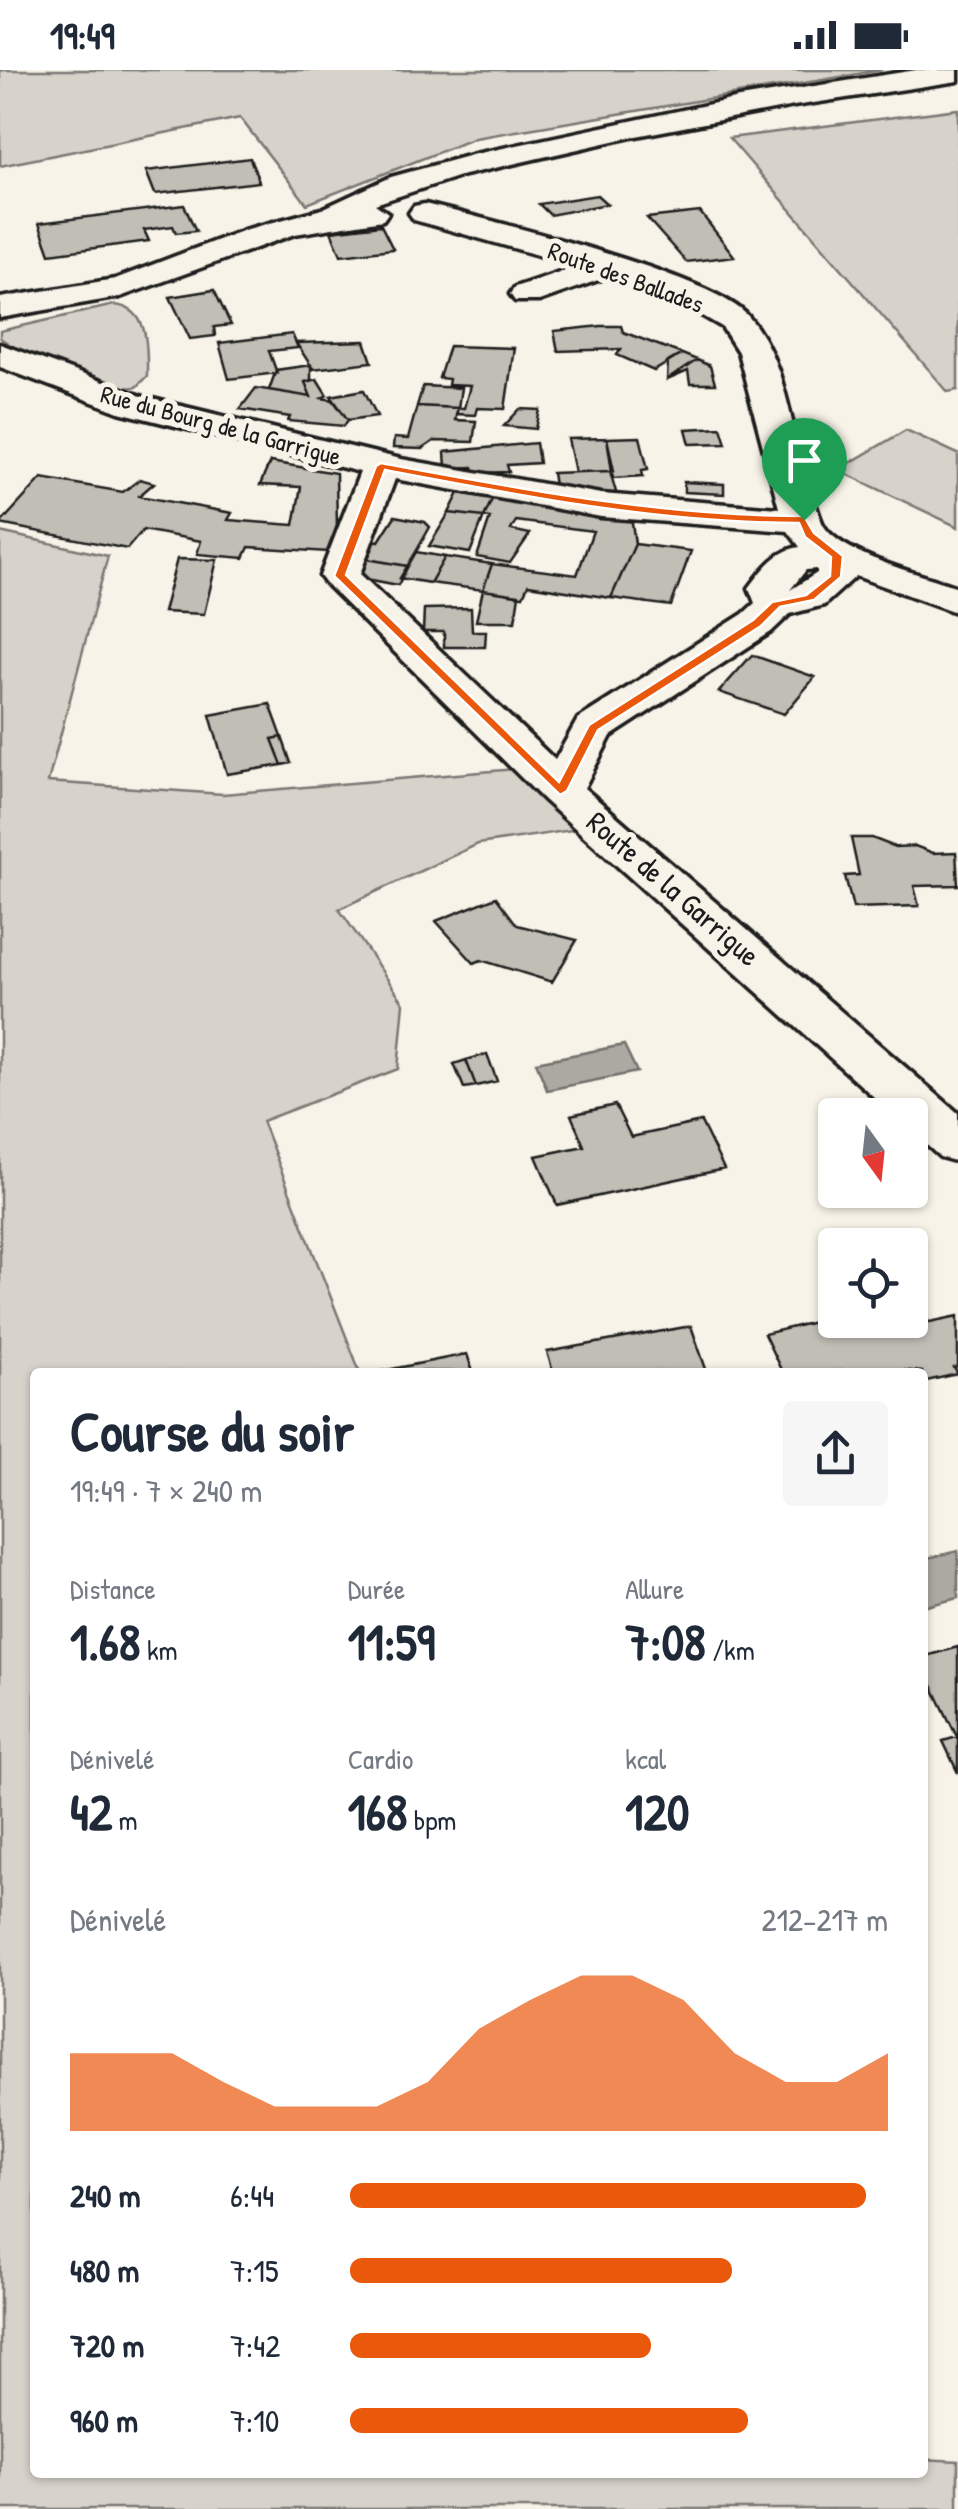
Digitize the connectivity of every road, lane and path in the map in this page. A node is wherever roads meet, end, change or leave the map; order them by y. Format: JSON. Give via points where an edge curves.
{"nodes":[{"id":1,"x":958,"y":73,"type":"edge"},
{"id":2,"x":450,"y":170,"type":"junction"},
{"id":3,"x":335,"y":213,"type":"junction"},
{"id":4,"x":425,"y":214,"type":"junction"},
{"id":5,"x":607,"y":266,"type":"junction"},
{"id":6,"x":527,"y":294,"type":"dead end"},
{"id":7,"x":0,"y":308,"type":"edge"},
{"id":8,"x":0,"y":354,"type":"edge"},
{"id":9,"x":381,"y":466,"type":"junction"},
{"id":10,"x":804,"y":520,"type":"junction"},
{"id":11,"x":837,"y":556,"type":"junction"},
{"id":12,"x":958,"y":601,"type":"edge"},
{"id":13,"x":560,"y":791,"type":"junction"},
{"id":14,"x":958,"y":1143,"type":"edge"}],
"edges":[{"from":1,"to":2,"type":"street","via":[[613,131]]},
{"from":2,"to":3,"type":"street"},
{"from":2,"to":4,"type":"street","via":[[453,196]]},
{"from":3,"to":4,"type":"street","name":"Route des Ballades"},
{"from":3,"to":7,"type":"street","via":[[302,219],[140,282]]},
{"from":4,"to":5,"type":"street","name":"Route des Ballades"},
{"from":5,"to":6,"type":"street"},
{"from":5,"to":10,"type":"street","name":"Route des Ballades","via":[[694,297],[734,320],[756,352]]},
{"from":8,"to":9,"type":"street","name":"Rue du Bourg de la Garrigue","via":[[124,404]]},
{"from":9,"to":10,"type":"street","name":"Rue du Bourg de la Garrigue","via":[[565,500],[729,520]]},
{"from":9,"to":13,"type":"street","via":[[340,576]]},
{"from":10,"to":11,"type":"street","name":"Route des Ballades","via":[[809,534]]},
{"from":11,"to":12,"type":"street","name":"Route des Ballades"},
{"from":11,"to":13,"type":"street","name":"Route de la Garrigue","via":[[836,577],[810,597],[776,605],[593,728]]},
{"from":13,"to":14,"type":"street","name":"Route de la Garrigue"}]}
